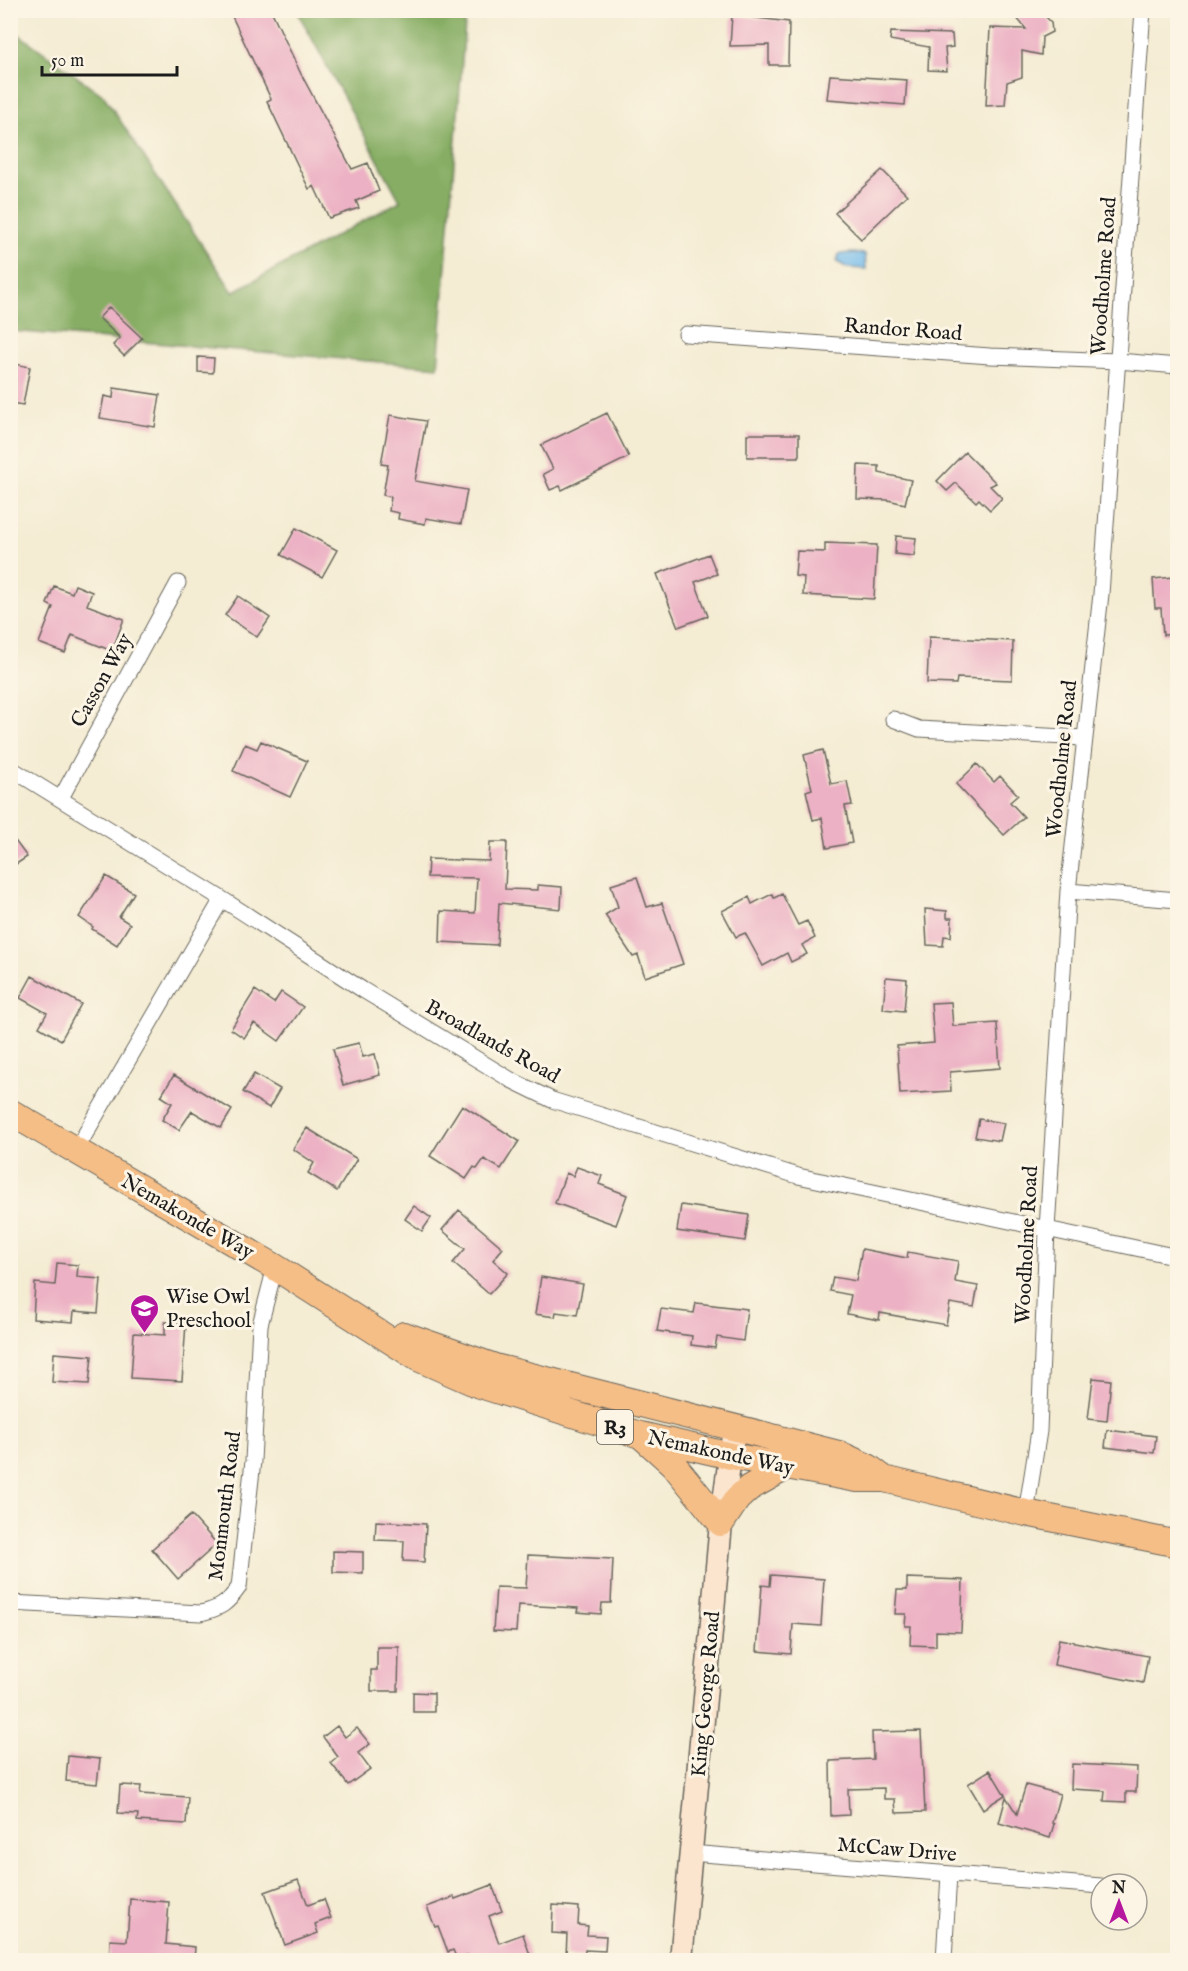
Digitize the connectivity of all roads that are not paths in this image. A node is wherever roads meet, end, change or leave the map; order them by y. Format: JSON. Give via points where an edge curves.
{"nodes":[{"id":1,"x":1143,"y":10,"type":"edge"},
{"id":2,"x":686,"y":334,"type":"dead end"},
{"id":3,"x":1118,"y":361,"type":"junction"},
{"id":4,"x":1178,"y":366,"type":"edge"},
{"id":5,"x":178,"y":583,"type":"dead end"},
{"id":6,"x":892,"y":719,"type":"dead end"},
{"id":7,"x":1084,"y":738,"type":"junction"},
{"id":8,"x":10,"y":768,"type":"edge"},
{"id":9,"x":61,"y":798,"type":"junction"},
{"id":10,"x":1068,"y":891,"type":"junction"},
{"id":11,"x":222,"y":898,"type":"junction"},
{"id":12,"x":1178,"y":900,"type":"edge"},
{"id":13,"x":10,"y":1112,"type":"edge"},
{"id":14,"x":75,"y":1150,"type":"junction"},
{"id":15,"x":1047,"y":1229,"type":"junction"},
{"id":16,"x":1178,"y":1257,"type":"edge"},
{"id":17,"x":276,"y":1267,"type":"junction"},
{"id":18,"x":364,"y":1322,"type":"junction"},
{"id":19,"x":734,"y":1428,"type":"junction"},
{"id":20,"x":640,"y":1435,"type":"junction"},
{"id":21,"x":731,"y":1456,"type":"junction"},
{"id":22,"x":786,"y":1467,"type":"junction"},
{"id":23,"x":884,"y":1479,"type":"junction"},
{"id":24,"x":1026,"y":1513,"type":"junction"},
{"id":25,"x":721,"y":1523,"type":"junction"},
{"id":26,"x":1178,"y":1544,"type":"edge"},
{"id":27,"x":10,"y":1603,"type":"edge"},
{"id":28,"x":690,"y":1853,"type":"junction"},
{"id":29,"x":948,"y":1874,"type":"junction"},
{"id":30,"x":1089,"y":1885,"type":"edge"},
{"id":31,"x":681,"y":1960,"type":"edge"},
{"id":32,"x":944,"y":1960,"type":"edge"}],
"edges":[{"from":1,"to":3,"type":"street","name":"Woodholme Road"},
{"from":2,"to":3,"type":"street","name":"Randor Road"},
{"from":3,"to":4,"type":"street","name":"Randor Road"},
{"from":3,"to":7,"type":"street","name":"Woodholme Road","via":[[1101,594]]},
{"from":5,"to":9,"type":"street","name":"Casson Way"},
{"from":6,"to":7,"type":"street","via":[[919,729]]},
{"from":7,"to":10,"type":"street","name":"Woodholme Road"},
{"from":8,"to":9,"type":"street","name":"Broadlands Road"},
{"from":9,"to":11,"type":"street","name":"Broadlands Road"},
{"from":10,"to":12,"type":"street"},
{"from":10,"to":15,"type":"street","name":"Woodholme Road"},
{"from":11,"to":14,"type":"street"},
{"from":11,"to":15,"type":"street","name":"Broadlands Road","via":[[363,990],[511,1080],[552,1100],[798,1176]]},
{"from":13,"to":14,"type":"highway","name":"Nemakonde Way","number":"R3"},
{"from":14,"to":17,"type":"highway","name":"Nemakonde Way","number":"R3"},
{"from":15,"to":16,"type":"street","name":"Broadlands Road"},
{"from":15,"to":24,"type":"street","name":"Woodholme Road","via":[[1039,1431]]},
{"from":17,"to":18,"type":"highway","name":"Nemakonde Way","number":"R3"},
{"from":17,"to":27,"type":"street","name":"Monmouth Road","via":[[260,1325],[254,1461],[240,1587],[234,1595],[227,1603],[201,1613]]},
{"from":18,"to":19,"type":"highway","name":"Nemakonde Way","number":"R3","via":[[495,1367]]},
{"from":18,"to":20,"type":"highway","name":"Nemakonde Way","number":"R3","via":[[408,1352],[477,1384]]},
{"from":19,"to":21,"type":"main road","name":"King George Road"},
{"from":19,"to":23,"type":"highway","name":"Nemakonde Way","number":"R3","via":[[839,1454]]},
{"from":20,"to":21,"type":"highway","name":"Nemakonde Way","number":"R3"},
{"from":20,"to":25,"type":"highway","via":[[673,1464]]},
{"from":21,"to":22,"type":"highway","name":"Nemakonde Way","number":"R3"},
{"from":21,"to":25,"type":"main road","name":"King George Road"},
{"from":22,"to":23,"type":"highway","name":"Nemakonde Way","number":"R3","via":[[856,1479]]},
{"from":22,"to":25,"type":"highway","via":[[736,1499]]},
{"from":23,"to":24,"type":"highway","name":"Nemakonde Way","number":"R3"},
{"from":24,"to":26,"type":"highway","name":"Nemakonde Way","number":"R3"},
{"from":25,"to":28,"type":"main road","name":"King George Road"},
{"from":28,"to":29,"type":"street","name":"McCaw Drive"},
{"from":28,"to":31,"type":"main road","name":"King George Road"},
{"from":29,"to":30,"type":"street","name":"McCaw Drive"},
{"from":29,"to":32,"type":"street"}]}
